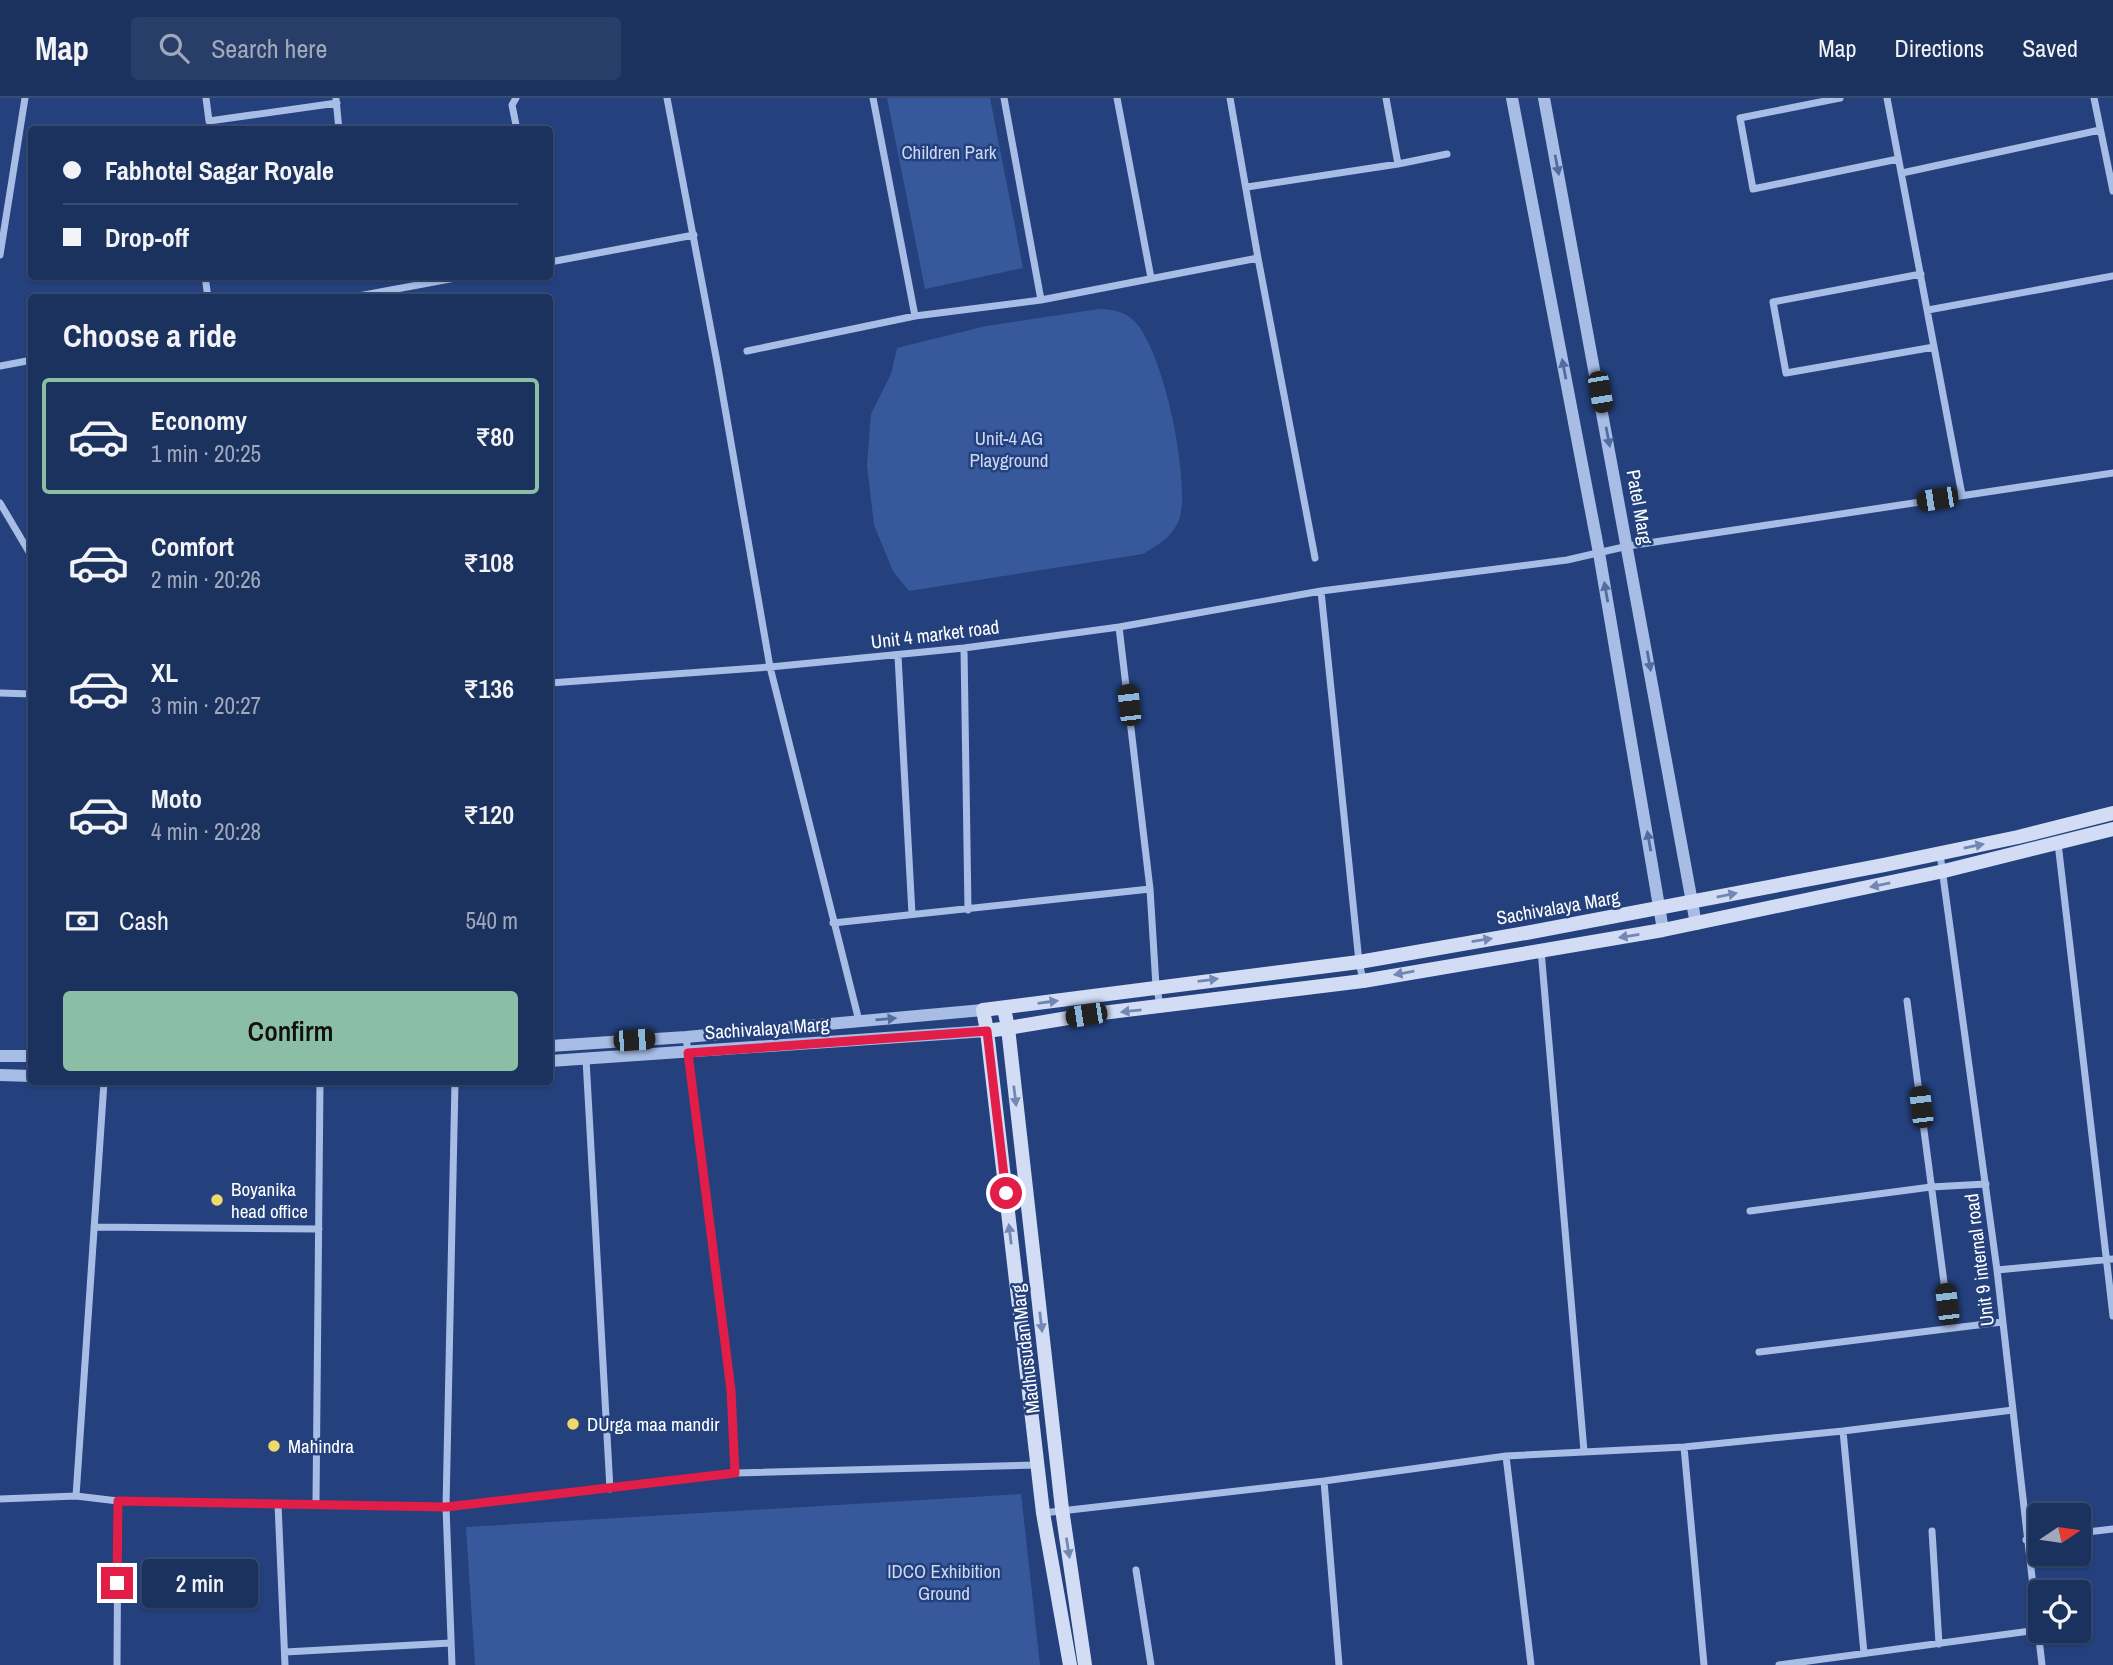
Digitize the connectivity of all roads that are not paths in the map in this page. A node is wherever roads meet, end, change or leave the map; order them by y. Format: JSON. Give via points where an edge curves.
{"nodes":[{"id":1,"x":25,"y":98,"type":"edge"},
{"id":2,"x":206,"y":98,"type":"edge"},
{"id":3,"x":516,"y":98,"type":"edge"},
{"id":4,"x":667,"y":98,"type":"edge"},
{"id":5,"x":873,"y":98,"type":"edge"},
{"id":6,"x":1004,"y":98,"type":"edge"},
{"id":7,"x":1117,"y":98,"type":"edge"},
{"id":8,"x":1230,"y":98,"type":"edge"},
{"id":9,"x":1386,"y":98,"type":"edge"},
{"id":10,"x":1512,"y":98,"type":"edge"},
{"id":11,"x":1544,"y":98,"type":"edge"},
{"id":12,"x":1840,"y":98,"type":"edge"},
{"id":13,"x":1887,"y":98,"type":"edge"},
{"id":14,"x":2094,"y":98,"type":"edge"},
{"id":15,"x":337,"y":100,"type":"edge"},
{"id":16,"x":339,"y":126,"type":"edge"},
{"id":17,"x":516,"y":126,"type":"edge"},
{"id":18,"x":2100,"y":130,"type":"junction"},
{"id":19,"x":1447,"y":154,"type":"dead end"},
{"id":20,"x":1898,"y":159,"type":"junction"},
{"id":21,"x":1398,"y":164,"type":"junction"},
{"id":22,"x":1902,"y":173,"type":"junction"},
{"id":23,"x":1247,"y":187,"type":"junction"},
{"id":24,"x":2113,"y":191,"type":"edge"},
{"id":25,"x":694,"y":235,"type":"junction"},
{"id":26,"x":0,"y":254,"type":"edge"},
{"id":27,"x":1258,"y":258,"type":"junction"},
{"id":28,"x":553,"y":261,"type":"edge"},
{"id":29,"x":1921,"y":274,"type":"junction"},
{"id":30,"x":2113,"y":276,"type":"edge"},
{"id":31,"x":1151,"y":278,"type":"junction"},
{"id":32,"x":445,"y":280,"type":"edge"},
{"id":33,"x":369,"y":294,"type":"edge"},
{"id":34,"x":1041,"y":300,"type":"junction"},
{"id":35,"x":1928,"y":310,"type":"junction"},
{"id":36,"x":915,"y":316,"type":"junction"},
{"id":37,"x":1934,"y":347,"type":"junction"},
{"id":38,"x":747,"y":351,"type":"dead end"},
{"id":39,"x":28,"y":361,"type":"edge"},
{"id":40,"x":0,"y":366,"type":"edge"},
{"id":41,"x":2113,"y":473,"type":"edge"},
{"id":42,"x":1962,"y":495,"type":"junction"},
{"id":43,"x":0,"y":503,"type":"edge"},
{"id":44,"x":1628,"y":546,"type":"junction"},
{"id":45,"x":28,"y":550,"type":"edge"},
{"id":46,"x":1599,"y":554,"type":"junction"},
{"id":47,"x":1315,"y":558,"type":"dead end"},
{"id":48,"x":1321,"y":592,"type":"junction"},
{"id":49,"x":1119,"y":626,"type":"junction"},
{"id":50,"x":964,"y":648,"type":"junction"},
{"id":51,"x":898,"y":656,"type":"junction"},
{"id":52,"x":770,"y":667,"type":"junction"},
{"id":53,"x":553,"y":683,"type":"edge"},
{"id":54,"x":0,"y":693,"type":"edge"},
{"id":55,"x":28,"y":694,"type":"edge"},
{"id":56,"x":2113,"y":813,"type":"edge"},
{"id":57,"x":2113,"y":829,"type":"edge"},
{"id":58,"x":2058,"y":844,"type":"junction"},
{"id":59,"x":1940,"y":853,"type":"junction"},
{"id":60,"x":1944,"y":871,"type":"junction"},
{"id":61,"x":1150,"y":889,"type":"junction"},
{"id":62,"x":1692,"y":902,"type":"junction"},
{"id":63,"x":1660,"y":908,"type":"junction"},
{"id":64,"x":968,"y":910,"type":"junction"},
{"id":65,"x":912,"y":914,"type":"junction"},
{"id":66,"x":833,"y":923,"type":"junction"},
{"id":67,"x":1696,"y":924,"type":"junction"},
{"id":68,"x":1663,"y":930,"type":"junction"},
{"id":69,"x":1541,"y":950,"type":"junction"},
{"id":70,"x":1359,"y":962,"type":"junction"},
{"id":71,"x":1363,"y":981,"type":"junction"},
{"id":72,"x":1156,"y":986,"type":"junction"},
{"id":73,"x":1907,"y":1001,"type":"dead end"},
{"id":74,"x":1004,"y":1008,"type":"junction"},
{"id":75,"x":1161,"y":1008,"type":"junction"},
{"id":76,"x":983,"y":1010,"type":"junction"},
{"id":77,"x":859,"y":1021,"type":"junction"},
{"id":78,"x":1007,"y":1028,"type":"junction"},
{"id":79,"x":987,"y":1031,"type":"junction"},
{"id":80,"x":686,"y":1037,"type":"junction"},
{"id":81,"x":553,"y":1046,"type":"edge"},
{"id":82,"x":688,"y":1053,"type":"junction"},
{"id":83,"x":0,"y":1056,"type":"edge"},
{"id":84,"x":28,"y":1056,"type":"edge"},
{"id":85,"x":586,"y":1059,"type":"junction"},
{"id":86,"x":553,"y":1062,"type":"edge"},
{"id":87,"x":0,"y":1075,"type":"edge"},
{"id":88,"x":28,"y":1076,"type":"edge"},
{"id":89,"x":104,"y":1085,"type":"edge"},
{"id":90,"x":320,"y":1085,"type":"edge"},
{"id":91,"x":455,"y":1085,"type":"edge"},
{"id":92,"x":1986,"y":1184,"type":"junction"},
{"id":93,"x":1931,"y":1186,"type":"junction"},
{"id":94,"x":1750,"y":1212,"type":"dead end"},
{"id":95,"x":94,"y":1227,"type":"junction"},
{"id":96,"x":319,"y":1229,"type":"junction"},
{"id":97,"x":2110,"y":1260,"type":"edge"},
{"id":98,"x":1997,"y":1270,"type":"junction"},
{"id":99,"x":2113,"y":1316,"type":"edge"},
{"id":100,"x":2002,"y":1322,"type":"junction"},
{"id":101,"x":1950,"y":1328,"type":"junction"},
{"id":102,"x":1759,"y":1352,"type":"dead end"},
{"id":103,"x":2012,"y":1410,"type":"junction"},
{"id":104,"x":1843,"y":1431,"type":"junction"},
{"id":105,"x":1684,"y":1447,"type":"junction"},
{"id":106,"x":1584,"y":1451,"type":"junction"},
{"id":107,"x":1506,"y":1456,"type":"junction"},
{"id":108,"x":1037,"y":1465,"type":"junction"},
{"id":109,"x":735,"y":1473,"type":"junction"},
{"id":110,"x":1324,"y":1481,"type":"junction"},
{"id":111,"x":610,"y":1489,"type":"junction"},
{"id":112,"x":76,"y":1496,"type":"junction"},
{"id":113,"x":0,"y":1499,"type":"edge"},
{"id":114,"x":118,"y":1501,"type":"junction"},
{"id":115,"x":316,"y":1503,"type":"junction"},
{"id":116,"x":278,"y":1504,"type":"junction"},
{"id":117,"x":446,"y":1507,"type":"junction"},
{"id":118,"x":1062,"y":1509,"type":"junction"},
{"id":119,"x":1043,"y":1513,"type":"junction"},
{"id":120,"x":2113,"y":1529,"type":"edge"},
{"id":121,"x":1932,"y":1531,"type":"dead end"},
{"id":122,"x":2091,"y":1532,"type":"edge"},
{"id":123,"x":2026,"y":1539,"type":"joint"},
{"id":124,"x":1136,"y":1570,"type":"dead end"},
{"id":125,"x":2031,"y":1580,"type":"edge"},
{"id":126,"x":2028,"y":1631,"type":"edge"},
{"id":127,"x":451,"y":1643,"type":"junction"},
{"id":128,"x":2039,"y":1643,"type":"edge"},
{"id":129,"x":1939,"y":1644,"type":"junction"},
{"id":130,"x":285,"y":1651,"type":"junction"},
{"id":131,"x":1864,"y":1653,"type":"junction"},
{"id":132,"x":117,"y":1665,"type":"edge"},
{"id":133,"x":285,"y":1665,"type":"edge"},
{"id":134,"x":452,"y":1665,"type":"edge"},
{"id":135,"x":1070,"y":1665,"type":"edge"},
{"id":136,"x":1085,"y":1665,"type":"edge"},
{"id":137,"x":1151,"y":1665,"type":"edge"},
{"id":138,"x":1339,"y":1665,"type":"edge"},
{"id":139,"x":1531,"y":1665,"type":"edge"},
{"id":140,"x":1704,"y":1665,"type":"edge"},
{"id":141,"x":1779,"y":1665,"type":"edge"},
{"id":142,"x":2042,"y":1665,"type":"edge"}],
"edges":[{"from":1,"to":26,"type":"street"},
{"from":2,"to":15,"type":"street","via":[[209,121]]},
{"from":3,"to":17,"type":"street","via":[[512,105]]},
{"from":4,"to":25,"type":"street"},
{"from":5,"to":36,"type":"street"},
{"from":6,"to":34,"type":"street"},
{"from":7,"to":31,"type":"street"},
{"from":8,"to":23,"type":"street"},
{"from":9,"to":21,"type":"street"},
{"from":46,"to":10,"type":"street","one_way":true},
{"from":11,"to":44,"type":"street","name":"Patel Marg","one_way":true},
{"from":12,"to":20,"type":"street","via":[[1740,118],[1753,189]]},
{"from":13,"to":20,"type":"street"},
{"from":14,"to":18,"type":"street"},
{"from":15,"to":16,"type":"street"},
{"from":18,"to":22,"type":"street"},
{"from":18,"to":24,"type":"street"},
{"from":19,"to":21,"type":"street"},
{"from":20,"to":22,"type":"street"},
{"from":21,"to":23,"type":"street"},
{"from":22,"to":29,"type":"street"},
{"from":23,"to":27,"type":"street"},
{"from":25,"to":28,"type":"street"},
{"from":25,"to":52,"type":"street"},
{"from":27,"to":31,"type":"street"},
{"from":27,"to":47,"type":"street"},
{"from":29,"to":35,"type":"street"},
{"from":29,"to":37,"type":"street","via":[[1773,302],[1786,373]]},
{"from":30,"to":35,"type":"street"},
{"from":31,"to":34,"type":"street"},
{"from":32,"to":33,"type":"street"},
{"from":34,"to":36,"type":"street"},
{"from":35,"to":37,"type":"street"},
{"from":36,"to":38,"type":"street"},
{"from":37,"to":42,"type":"street"},
{"from":39,"to":40,"type":"street"},
{"from":41,"to":42,"type":"street","name":"Unit 4 market road"},
{"from":42,"to":44,"type":"street","name":"Unit 4 market road"},
{"from":43,"to":45,"type":"street"},
{"from":44,"to":46,"type":"street","name":"Unit 4 market road"},
{"from":44,"to":62,"type":"street","name":"Patel Marg","one_way":true},
{"from":46,"to":48,"type":"street","name":"Unit 4 market road"},
{"from":63,"to":46,"type":"street","one_way":true},
{"from":48,"to":49,"type":"street","name":"Unit 4 market road"},
{"from":48,"to":70,"type":"street"},
{"from":49,"to":50,"type":"street","name":"Unit 4 market road"},
{"from":49,"to":61,"type":"street"},
{"from":50,"to":51,"type":"street","name":"Unit 4 market road"},
{"from":50,"to":64,"type":"street"},
{"from":51,"to":52,"type":"street","name":"Unit 4 market road"},
{"from":51,"to":65,"type":"street"},
{"from":52,"to":53,"type":"street","name":"Unit 4 market road"},
{"from":52,"to":66,"type":"street"},
{"from":54,"to":55,"type":"street"},
{"from":59,"to":56,"type":"main road","name":"Sachivalaya Marg","one_way":true},
{"from":57,"to":58,"type":"main road","name":"Sachivalaya Marg"},
{"from":58,"to":60,"type":"main road","name":"Sachivalaya Marg"},
{"from":58,"to":97,"type":"street"},
{"from":59,"to":60,"type":"street","name":"Unit 9 internal road"},
{"from":62,"to":59,"type":"main road","name":"Sachivalaya Marg","one_way":true},
{"from":60,"to":67,"type":"main road","name":"Sachivalaya Marg","one_way":true},
{"from":60,"to":92,"type":"street","name":"Unit 9 internal road"},
{"from":61,"to":64,"type":"street"},
{"from":61,"to":72,"type":"street"},
{"from":62,"to":63,"type":"main road","name":"Sachivalaya Marg"},
{"from":62,"to":67,"type":"street","name":"Patel Marg"},
{"from":63,"to":68,"type":"street"},
{"from":70,"to":63,"type":"main road","name":"Sachivalaya Marg","one_way":true},
{"from":64,"to":65,"type":"street"},
{"from":65,"to":66,"type":"street"},
{"from":66,"to":77,"type":"street"},
{"from":67,"to":68,"type":"main road","name":"Sachivalaya Marg"},
{"from":68,"to":69,"type":"main road","name":"Sachivalaya Marg","one_way":true},
{"from":69,"to":71,"type":"main road","name":"Sachivalaya Marg","one_way":true},
{"from":69,"to":106,"type":"street"},
{"from":70,"to":71,"type":"street"},
{"from":72,"to":70,"type":"main road","name":"Sachivalaya Marg","one_way":true},
{"from":71,"to":75,"type":"main road","name":"Sachivalaya Marg"},
{"from":74,"to":72,"type":"main road","name":"Sachivalaya Marg","one_way":true},
{"from":72,"to":75,"type":"street"},
{"from":73,"to":93,"type":"street"},
{"from":74,"to":76,"type":"main road","name":"Sachivalaya Marg"},
{"from":74,"to":78,"type":"main road","name":"Madhusudan Marg"},
{"from":75,"to":78,"type":"main road","name":"Sachivalaya Marg","one_way":true},
{"from":77,"to":76,"type":"street","name":"Sachivalaya Marg","one_way":true},
{"from":76,"to":79,"type":"main road","name":"Madhusudan Marg"},
{"from":77,"to":80,"type":"street","name":"Sachivalaya Marg"},
{"from":78,"to":79,"type":"main road","name":"Sachivalaya Marg"},
{"from":78,"to":118,"type":"main road","name":"Madhusudan Marg","one_way":true},
{"from":79,"to":82,"type":"street","name":"Sachivalaya Marg"},
{"from":108,"to":79,"type":"main road","name":"Madhusudan Marg","one_way":true},
{"from":80,"to":81,"type":"street","name":"Sachivalaya Marg"},
{"from":80,"to":82,"type":"street"},
{"from":82,"to":85,"type":"street","name":"Sachivalaya Marg"},
{"from":82,"to":109,"type":"street","via":[[731,1390]]},
{"from":83,"to":84,"type":"street"},
{"from":85,"to":86,"type":"street","name":"Sachivalaya Marg"},
{"from":85,"to":111,"type":"street"},
{"from":87,"to":88,"type":"street"},
{"from":89,"to":95,"type":"street"},
{"from":90,"to":96,"type":"street"},
{"from":91,"to":117,"type":"street"},
{"from":92,"to":93,"type":"street"},
{"from":92,"to":98,"type":"street","name":"Unit 9 internal road"},
{"from":93,"to":94,"type":"street"},
{"from":93,"to":101,"type":"street"},
{"from":95,"to":96,"type":"street"},
{"from":95,"to":112,"type":"street"},
{"from":96,"to":115,"type":"street"},
{"from":97,"to":98,"type":"street"},
{"from":97,"to":99,"type":"street"},
{"from":98,"to":100,"type":"street","name":"Unit 9 internal road"},
{"from":100,"to":101,"type":"street"},
{"from":100,"to":103,"type":"street","name":"Unit 9 internal road"},
{"from":101,"to":102,"type":"street"},
{"from":103,"to":104,"type":"street"},
{"from":103,"to":123,"type":"street","name":"Unit 9 internal road"},
{"from":104,"to":105,"type":"street"},
{"from":104,"to":131,"type":"street"},
{"from":105,"to":106,"type":"street"},
{"from":105,"to":140,"type":"street"},
{"from":106,"to":107,"type":"street"},
{"from":107,"to":110,"type":"street"},
{"from":107,"to":139,"type":"street"},
{"from":108,"to":109,"type":"street"},
{"from":108,"to":119,"type":"main road","name":"Madhusudan Marg"},
{"from":109,"to":111,"type":"street"},
{"from":110,"to":118,"type":"street"},
{"from":110,"to":138,"type":"street"},
{"from":111,"to":117,"type":"street"},
{"from":112,"to":113,"type":"street"},
{"from":112,"to":114,"type":"street"},
{"from":114,"to":116,"type":"street"},
{"from":114,"to":132,"type":"street"},
{"from":115,"to":116,"type":"street"},
{"from":115,"to":117,"type":"street"},
{"from":116,"to":130,"type":"street"},
{"from":117,"to":127,"type":"street"},
{"from":118,"to":119,"type":"street"},
{"from":118,"to":136,"type":"main road","name":"Madhusudan Marg","one_way":true},
{"from":119,"to":135,"type":"main road","name":"Madhusudan Marg"},
{"from":120,"to":122,"type":"street"},
{"from":121,"to":129,"type":"street"},
{"from":123,"to":125,"type":"street","name":"Unit 9 internal road"},
{"from":124,"to":137,"type":"street"},
{"from":126,"to":129,"type":"street"},
{"from":127,"to":130,"type":"street"},
{"from":127,"to":134,"type":"street"},
{"from":128,"to":142,"type":"street","name":"Unit 9 internal road"},
{"from":129,"to":131,"type":"street"},
{"from":130,"to":133,"type":"street"},
{"from":131,"to":141,"type":"street"}]}
